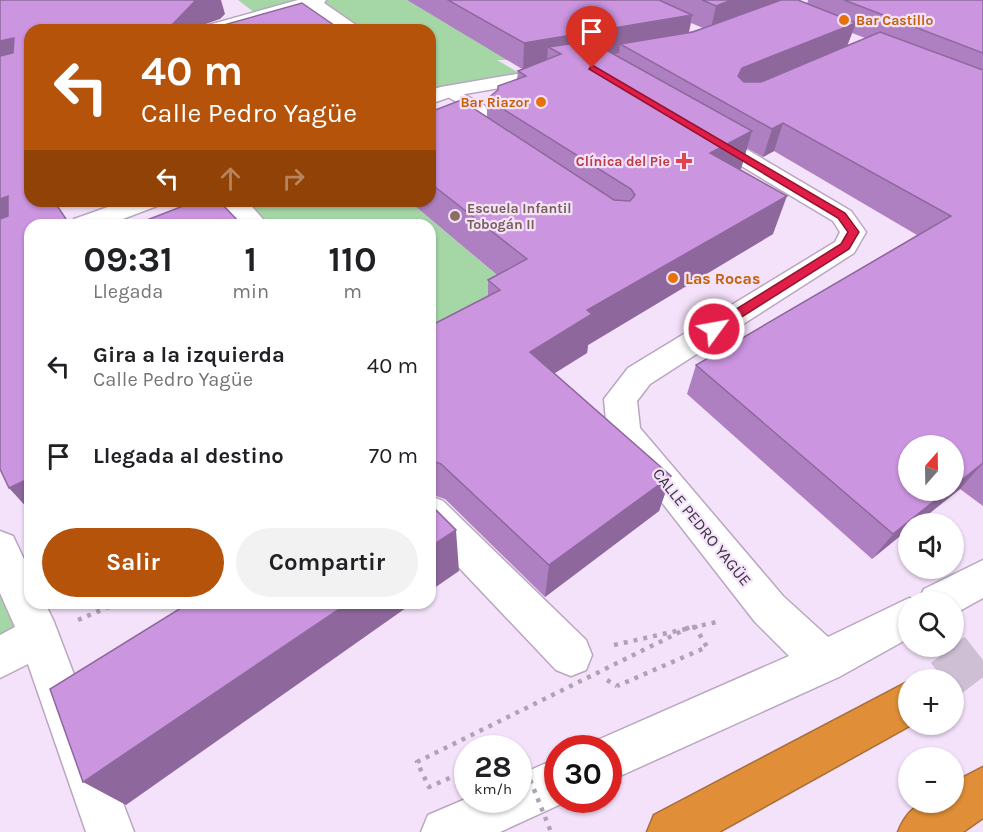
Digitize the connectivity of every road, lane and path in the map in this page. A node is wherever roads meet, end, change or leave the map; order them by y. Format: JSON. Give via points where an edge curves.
{"nodes":[{"id":1,"x":314,"y":1,"type":"edge"},
{"id":2,"x":244,"y":4,"type":"dead end"},
{"id":3,"x":260,"y":16,"type":"junction"},
{"id":4,"x":233,"y":24,"type":"edge"},
{"id":5,"x":346,"y":24,"type":"edge"},
{"id":6,"x":580,"y":69,"type":"edge"},
{"id":7,"x":436,"y":90,"type":"edge"},
{"id":8,"x":680,"y":120,"type":"edge"},
{"id":9,"x":491,"y":149,"type":"edge"},
{"id":10,"x":132,"y":207,"type":"edge"},
{"id":11,"x":238,"y":207,"type":"edge"},
{"id":12,"x":99,"y":219,"type":"edge"},
{"id":13,"x":250,"y":219,"type":"edge"},
{"id":14,"x":436,"y":518,"type":"edge"},
{"id":15,"x":0,"y":548,"type":"edge"},
{"id":16,"x":983,"y":578,"type":"edge"},
{"id":17,"x":959,"y":591,"type":"edge"},
{"id":18,"x":24,"y":602,"type":"edge"},
{"id":19,"x":27,"y":609,"type":"edge"},
{"id":20,"x":728,"y":619,"type":"dead end"},
{"id":21,"x":898,"y":623,"type":"edge"},
{"id":22,"x":39,"y":636,"type":"junction"},
{"id":23,"x":571,"y":655,"type":"junction"},
{"id":24,"x":0,"y":657,"type":"edge"},
{"id":25,"x":824,"y":662,"type":"junction"},
{"id":26,"x":597,"y":673,"type":"edge"},
{"id":27,"x":597,"y":673,"type":"edge"},
{"id":28,"x":597,"y":673,"type":"edge"},
{"id":29,"x":597,"y":673,"type":"edge"},
{"id":30,"x":898,"y":709,"type":"edge"},
{"id":31,"x":472,"y":735,"type":"edge"},
{"id":32,"x":454,"y":744,"type":"edge"},
{"id":33,"x":622,"y":752,"type":"edge"},
{"id":34,"x":454,"y":776,"type":"edge"},
{"id":35,"x":532,"y":784,"type":"edge"},
{"id":36,"x":983,"y":790,"type":"edge"},
{"id":37,"x":487,"y":813,"type":"edge"},
{"id":38,"x":110,"y":832,"type":"edge"},
{"id":39,"x":445,"y":832,"type":"edge"},
{"id":40,"x":551,"y":832,"type":"edge"},
{"id":41,"x":671,"y":832,"type":"edge"},
{"id":42,"x":922,"y":832,"type":"edge"}],
"edges":[{"from":1,"to":3,"type":"street"},
{"from":1,"to":5,"type":"street"},
{"from":2,"to":3,"type":"street"},
{"from":3,"to":4,"type":"street"},
{"from":6,"to":7,"type":"street"},
{"from":7,"to":9,"type":"lane","via":[[478,108],[488,125],[472,136]]},
{"from":8,"to":25,"type":"street","name":"CALLE PEDRO YAGÜE","via":[[842,216],[853,232],[845,247],[639,376],[620,399],[624,432],[769,609]]},
{"from":10,"to":12,"type":"street"},
{"from":11,"to":13,"type":"street"},
{"from":14,"to":23,"type":"street"},
{"from":15,"to":18,"type":"street"},
{"from":16,"to":17,"type":"street"},
{"from":19,"to":22,"type":"street"},
{"from":20,"to":23,"type":"path"},
{"from":21,"to":25,"type":"street"},
{"from":22,"to":24,"type":"street"},
{"from":22,"to":38,"type":"street"},
{"from":23,"to":26,"type":"path","bridge":true},
{"from":25,"to":33,"type":"street"},
{"from":27,"to":28,"type":"path","bridge":true,"via":[[617,686],[707,647],[694,625]]},
{"from":29,"to":31,"type":"path","bridge":true},
{"from":30,"to":41,"type":"highway"},
{"from":32,"to":34,"type":"path","bridge":true,"via":[[417,762],[429,787]]},
{"from":35,"to":40,"type":"path","bridge":true},
{"from":36,"to":42,"type":"highway"},
{"from":37,"to":39,"type":"street"}]}
